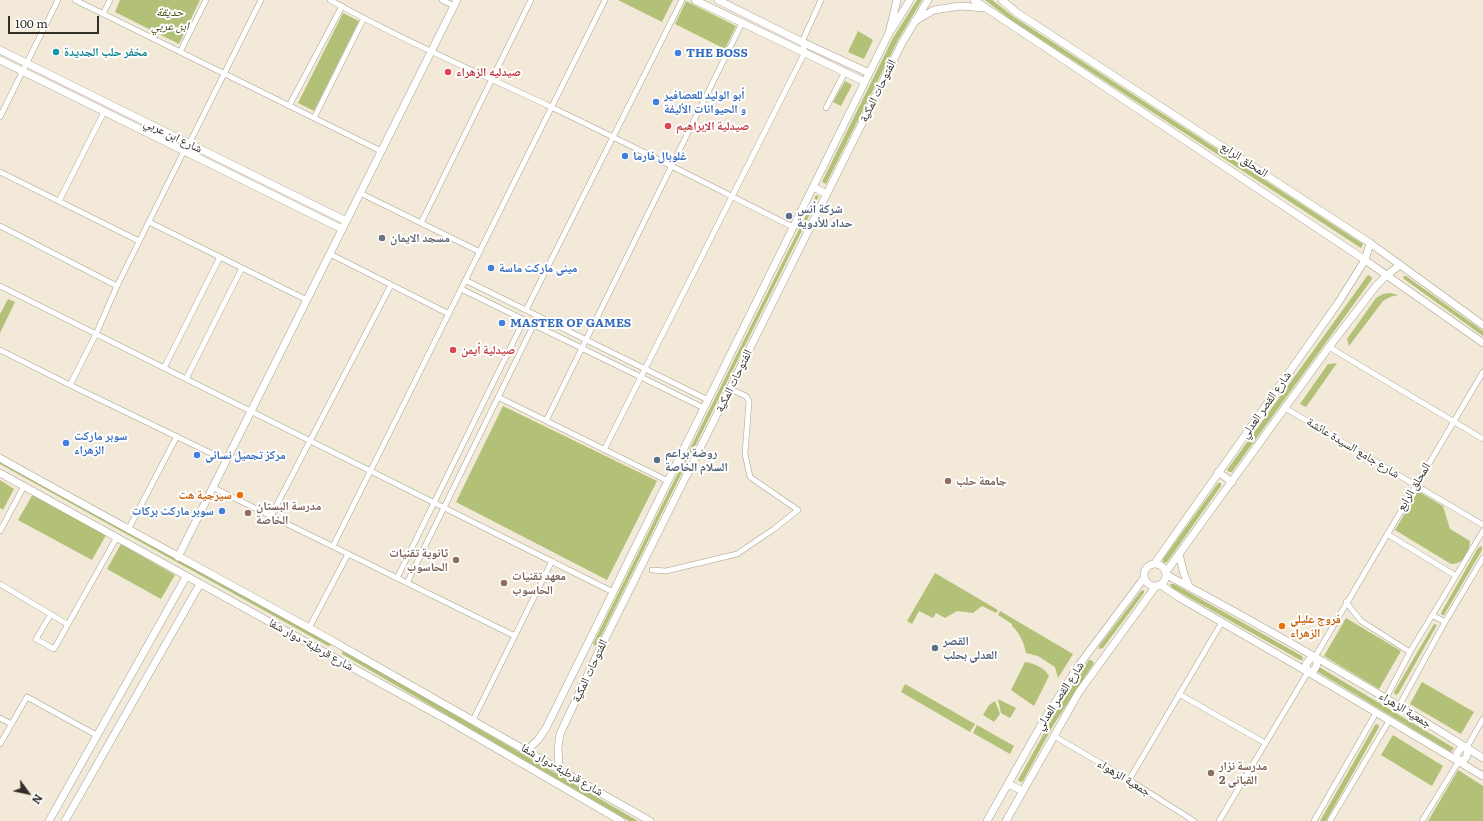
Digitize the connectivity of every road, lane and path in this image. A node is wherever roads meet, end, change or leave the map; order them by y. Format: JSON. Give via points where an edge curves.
{"nodes":[{"id":1,"x":58,"y":0,"type":"edge"},
{"id":2,"x":75,"y":0,"type":"edge"},
{"id":3,"x":110,"y":0,"type":"edge"},
{"id":4,"x":206,"y":0,"type":"edge"},
{"id":5,"x":260,"y":0,"type":"edge"},
{"id":6,"x":330,"y":0,"type":"edge"},
{"id":7,"x":442,"y":0,"type":"edge"},
{"id":8,"x":532,"y":0,"type":"edge"},
{"id":9,"x":605,"y":0,"type":"edge"},
{"id":10,"x":682,"y":0,"type":"edge"},
{"id":11,"x":695,"y":0,"type":"edge"},
{"id":12,"x":718,"y":0,"type":"edge"},
{"id":13,"x":821,"y":0,"type":"edge"},
{"id":14,"x":897,"y":0,"type":"edge"},
{"id":15,"x":910,"y":0,"type":"edge"},
{"id":16,"x":928,"y":0,"type":"edge"},
{"id":17,"x":974,"y":0,"type":"edge"},
{"id":18,"x":1002,"y":0,"type":"edge"},
{"id":19,"x":455,"y":3,"type":"edge"},
{"id":20,"x":342,"y":6,"type":"junction"},
{"id":21,"x":986,"y":8,"type":"junction"},
{"id":22,"x":103,"y":14,"type":"junction"},
{"id":23,"x":364,"y":18,"type":"junction"},
{"id":24,"x":915,"y":21,"type":"junction"},
{"id":25,"x":742,"y":23,"type":"junction"},
{"id":26,"x":890,"y":33,"type":"junction"},
{"id":27,"x":802,"y":42,"type":"junction"},
{"id":28,"x":0,"y":50,"type":"edge"},
{"id":29,"x":432,"y":51,"type":"junction"},
{"id":30,"x":180,"y":52,"type":"junction"},
{"id":31,"x":805,"y":52,"type":"junction"},
{"id":32,"x":0,"y":60,"type":"edge"},
{"id":33,"x":27,"y":63,"type":"junction"},
{"id":34,"x":23,"y":71,"type":"junction"},
{"id":35,"x":845,"y":72,"type":"junction"},
{"id":36,"x":224,"y":73,"type":"junction"},
{"id":37,"x":869,"y":74,"type":"junction"},
{"id":38,"x":492,"y":80,"type":"junction"},
{"id":39,"x":865,"y":82,"type":"junction"},
{"id":40,"x":289,"y":106,"type":"junction"},
{"id":41,"x":552,"y":107,"type":"junction"},
{"id":42,"x":826,"y":108,"type":"dead end"},
{"id":43,"x":104,"y":112,"type":"junction"},
{"id":44,"x":0,"y":117,"type":"edge"},
{"id":45,"x":314,"y":118,"type":"junction"},
{"id":46,"x":612,"y":137,"type":"junction"},
{"id":47,"x":189,"y":144,"type":"junction"},
{"id":48,"x":184,"y":151,"type":"junction"},
{"id":49,"x":381,"y":151,"type":"junction"},
{"id":50,"x":671,"y":166,"type":"junction"},
{"id":51,"x":238,"y":168,"type":"junction"},
{"id":52,"x":0,"y":172,"type":"edge"},
{"id":53,"x":235,"y":176,"type":"junction"},
{"id":54,"x":813,"y":187,"type":"junction"},
{"id":55,"x":360,"y":193,"type":"junction"},
{"id":56,"x":827,"y":194,"type":"junction"},
{"id":57,"x":732,"y":197,"type":"junction"},
{"id":58,"x":59,"y":201,"type":"junction"},
{"id":59,"x":346,"y":221,"type":"junction"},
{"id":60,"x":149,"y":222,"type":"junction"},
{"id":61,"x":421,"y":223,"type":"junction"},
{"id":62,"x":0,"y":226,"type":"edge"},
{"id":63,"x":793,"y":228,"type":"junction"},
{"id":64,"x":342,"y":230,"type":"junction"},
{"id":65,"x":139,"y":241,"type":"junction"},
{"id":66,"x":1370,"y":243,"type":"junction"},
{"id":67,"x":480,"y":252,"type":"junction"},
{"id":68,"x":330,"y":254,"type":"junction"},
{"id":69,"x":220,"y":257,"type":"junction"},
{"id":70,"x":1365,"y":260,"type":"junction"},
{"id":71,"x":1400,"y":265,"type":"junction"},
{"id":72,"x":242,"y":268,"type":"junction"},
{"id":73,"x":1387,"y":275,"type":"junction"},
{"id":74,"x":465,"y":280,"type":"junction"},
{"id":75,"x":391,"y":285,"type":"junction"},
{"id":76,"x":0,"y":286,"type":"edge"},
{"id":77,"x":116,"y":286,"type":"junction"},
{"id":78,"x":461,"y":289,"type":"junction"},
{"id":79,"x":307,"y":300,"type":"junction"},
{"id":80,"x":526,"y":310,"type":"junction"},
{"id":81,"x":449,"y":314,"type":"junction"},
{"id":82,"x":524,"y":320,"type":"junction"},
{"id":83,"x":534,"y":324,"type":"junction"},
{"id":84,"x":1483,"y":325,"type":"edge"},
{"id":85,"x":96,"y":334,"type":"junction"},
{"id":86,"x":585,"y":340,"type":"junction"},
{"id":87,"x":1483,"y":343,"type":"edge"},
{"id":88,"x":1329,"y":346,"type":"junction"},
{"id":89,"x":581,"y":348,"type":"junction"},
{"id":90,"x":0,"y":350,"type":"edge"},
{"id":91,"x":164,"y":368,"type":"junction"},
{"id":92,"x":645,"y":369,"type":"junction"},
{"id":93,"x":1483,"y":372,"type":"edge"},
{"id":94,"x":641,"y":377,"type":"junction"},
{"id":95,"x":186,"y":379,"type":"junction"},
{"id":96,"x":70,"y":385,"type":"junction"},
{"id":97,"x":730,"y":388,"type":"junction"},
{"id":98,"x":498,"y":397,"type":"junction"},
{"id":99,"x":708,"y":400,"type":"junction"},
{"id":100,"x":704,"y":408,"type":"junction"},
{"id":101,"x":1285,"y":408,"type":"junction"},
{"id":102,"x":252,"y":412,"type":"junction"},
{"id":103,"x":546,"y":421,"type":"junction"},
{"id":104,"x":1453,"y":422,"type":"junction"},
{"id":105,"x":177,"y":436,"type":"junction"},
{"id":106,"x":1483,"y":439,"type":"edge"},
{"id":107,"x":310,"y":441,"type":"junction"},
{"id":108,"x":604,"y":450,"type":"junction"},
{"id":109,"x":0,"y":458,"type":"edge"},
{"id":110,"x":227,"y":461,"type":"junction"},
{"id":111,"x":370,"y":471,"type":"junction"},
{"id":112,"x":0,"y":472,"type":"edge"},
{"id":113,"x":1218,"y":472,"type":"junction"},
{"id":114,"x":668,"y":481,"type":"junction"},
{"id":115,"x":1232,"y":482,"type":"junction"},
{"id":116,"x":1416,"y":485,"type":"junction"},
{"id":117,"x":24,"y":486,"type":"junction"},
{"id":118,"x":214,"y":488,"type":"junction"},
{"id":119,"x":71,"y":498,"type":"junction"},
{"id":120,"x":434,"y":503,"type":"junction"},
{"id":121,"x":444,"y":508,"type":"junction"},
{"id":122,"x":65,"y":509,"type":"junction"},
{"id":123,"x":271,"y":516,"type":"junction"},
{"id":124,"x":1483,"y":525,"type":"edge"},
{"id":125,"x":128,"y":530,"type":"junction"},
{"id":126,"x":0,"y":531,"type":"edge"},
{"id":127,"x":1483,"y":531,"type":"edge"},
{"id":128,"x":1387,"y":534,"type":"junction"},
{"id":129,"x":117,"y":537,"type":"junction"},
{"id":130,"x":333,"y":546,"type":"junction"},
{"id":131,"x":348,"y":554,"type":"junction"},
{"id":132,"x":1179,"y":554,"type":"junction"},
{"id":133,"x":178,"y":557,"type":"junction"},
{"id":134,"x":1483,"y":558,"type":"edge"},
{"id":135,"x":552,"y":561,"type":"junction"},
{"id":136,"x":1155,"y":564,"type":"junction"},
{"id":137,"x":652,"y":570,"type":"dead end"},
{"id":138,"x":1167,"y":573,"type":"junction"},
{"id":139,"x":186,"y":576,"type":"junction"},
{"id":140,"x":1456,"y":576,"type":"junction"},
{"id":141,"x":397,"y":578,"type":"junction"},
{"id":142,"x":1144,"y":578,"type":"junction"},
{"id":143,"x":408,"y":583,"type":"junction"},
{"id":144,"x":0,"y":584,"type":"edge"},
{"id":145,"x":200,"y":584,"type":"junction"},
{"id":146,"x":1158,"y":586,"type":"junction"},
{"id":147,"x":1189,"y":587,"type":"junction"},
{"id":148,"x":613,"y":592,"type":"junction"},
{"id":149,"x":1346,"y":602,"type":"junction"},
{"id":150,"x":51,"y":614,"type":"junction"},
{"id":151,"x":1432,"y":615,"type":"junction"},
{"id":152,"x":1222,"y":622,"type":"junction"},
{"id":153,"x":1445,"y":622,"type":"junction"},
{"id":154,"x":68,"y":624,"type":"junction"},
{"id":155,"x":309,"y":628,"type":"junction"},
{"id":156,"x":515,"y":636,"type":"junction"},
{"id":157,"x":337,"y":643,"type":"junction"},
{"id":158,"x":584,"y":649,"type":"junction"},
{"id":159,"x":1090,"y":651,"type":"junction"},
{"id":160,"x":1410,"y":652,"type":"junction"},
{"id":161,"x":597,"y":655,"type":"junction"},
{"id":162,"x":330,"y":656,"type":"junction"},
{"id":163,"x":1315,"y":657,"type":"junction"},
{"id":164,"x":1102,"y":659,"type":"junction"},
{"id":165,"x":1308,"y":672,"type":"junction"},
{"id":166,"x":1179,"y":694,"type":"junction"},
{"id":167,"x":1386,"y":698,"type":"junction"},
{"id":168,"x":1399,"y":706,"type":"junction"},
{"id":169,"x":454,"y":710,"type":"junction"},
{"id":170,"x":1376,"y":713,"type":"junction"},
{"id":171,"x":0,"y":718,"type":"edge"},
{"id":172,"x":1483,"y":718,"type":"edge"},
{"id":173,"x":473,"y":720,"type":"junction"},
{"id":174,"x":448,"y":721,"type":"junction"},
{"id":175,"x":1389,"y":721,"type":"junction"},
{"id":176,"x":11,"y":724,"type":"junction"},
{"id":177,"x":98,"y":736,"type":"junction"},
{"id":178,"x":1054,"y":736,"type":"junction"},
{"id":179,"x":1264,"y":742,"type":"junction"},
{"id":180,"x":0,"y":744,"type":"edge"},
{"id":181,"x":1467,"y":747,"type":"junction"},
{"id":182,"x":527,"y":750,"type":"junction"},
{"id":183,"x":1483,"y":758,"type":"edge"},
{"id":184,"x":1458,"y":761,"type":"junction"},
{"id":185,"x":559,"y":768,"type":"junction"},
{"id":186,"x":1483,"y":776,"type":"edge"},
{"id":187,"x":1129,"y":780,"type":"junction"},
{"id":188,"x":1008,"y":784,"type":"junction"},
{"id":189,"x":1023,"y":791,"type":"junction"},
{"id":190,"x":1009,"y":820,"type":"edge"},
{"id":191,"x":49,"y":821,"type":"edge"},
{"id":192,"x":65,"y":821,"type":"edge"},
{"id":193,"x":621,"y":821,"type":"edge"},
{"id":194,"x":650,"y":821,"type":"edge"},
{"id":195,"x":987,"y":821,"type":"edge"},
{"id":196,"x":1194,"y":821,"type":"edge"},
{"id":197,"x":1219,"y":821,"type":"edge"},
{"id":198,"x":1314,"y":821,"type":"edge"},
{"id":199,"x":1330,"y":821,"type":"edge"},
{"id":200,"x":1422,"y":821,"type":"edge"}],
"edges":[{"from":1,"to":33,"type":"street"},
{"from":2,"to":22,"type":"street"},
{"from":3,"to":22,"type":"street"},
{"from":4,"to":30,"type":"street"},
{"from":5,"to":36,"type":"street"},
{"from":6,"to":20,"type":"street"},
{"from":7,"to":19,"type":"street"},
{"from":8,"to":38,"type":"street"},
{"from":9,"to":41,"type":"street"},
{"from":10,"to":46,"type":"street"},
{"from":11,"to":25,"type":"street"},
{"from":12,"to":27,"type":"street"},
{"from":13,"to":27,"type":"street"},
{"from":14,"to":26,"type":"street"},
{"from":15,"to":26,"type":"street"},
{"from":16,"to":24,"type":"street","name":"الفتوحات المكية"},
{"from":17,"to":21,"type":"street"},
{"from":18,"to":66,"type":"street","name":"المحلق الرابع","via":[[1016,12]]},
{"from":19,"to":29,"type":"street"},
{"from":20,"to":23,"type":"street"},
{"from":20,"to":40,"type":"street"},
{"from":21,"to":24,"type":"street","via":[[960,6],[934,10]]},
{"from":21,"to":70,"type":"street"},
{"from":22,"to":30,"type":"street"},
{"from":23,"to":29,"type":"street"},
{"from":23,"to":45,"type":"street"},
{"from":24,"to":56,"type":"street","name":"الفتوحات المكية"},
{"from":25,"to":31,"type":"street"},
{"from":25,"to":50,"type":"street"},
{"from":26,"to":37,"type":"street"},
{"from":27,"to":31,"type":"street"},
{"from":27,"to":37,"type":"street"},
{"from":28,"to":33,"type":"street","name":"شارع ابن عربي"},
{"from":29,"to":38,"type":"street"},
{"from":29,"to":49,"type":"street"},
{"from":30,"to":36,"type":"street"},
{"from":31,"to":35,"type":"street"},
{"from":31,"to":57,"type":"street"},
{"from":32,"to":34,"type":"street"},
{"from":33,"to":34,"type":"street"},
{"from":33,"to":47,"type":"street","name":"شارع ابن عربي"},
{"from":34,"to":43,"type":"street"},
{"from":34,"to":44,"type":"street"},
{"from":35,"to":39,"type":"street"},
{"from":35,"to":42,"type":"street"},
{"from":36,"to":40,"type":"street"},
{"from":36,"to":47,"type":"street"},
{"from":37,"to":39,"type":"street"},
{"from":38,"to":41,"type":"street"},
{"from":38,"to":61,"type":"street"},
{"from":39,"to":54,"type":"street"},
{"from":40,"to":45,"type":"street"},
{"from":41,"to":46,"type":"street"},
{"from":41,"to":67,"type":"street"},
{"from":43,"to":48,"type":"street"},
{"from":43,"to":58,"type":"street"},
{"from":45,"to":49,"type":"street"},
{"from":46,"to":50,"type":"street"},
{"from":46,"to":80,"type":"street"},
{"from":47,"to":51,"type":"street","name":"شارع ابن عربي"},
{"from":48,"to":53,"type":"street"},
{"from":48,"to":60,"type":"street"},
{"from":49,"to":55,"type":"street"},
{"from":50,"to":57,"type":"street"},
{"from":50,"to":86,"type":"street"},
{"from":51,"to":53,"type":"street"},
{"from":51,"to":59,"type":"street","name":"شارع ابن عربي"},
{"from":52,"to":58,"type":"street"},
{"from":53,"to":64,"type":"street"},
{"from":54,"to":56,"type":"street"},
{"from":54,"to":63,"type":"street"},
{"from":55,"to":59,"type":"street"},
{"from":55,"to":61,"type":"street"},
{"from":56,"to":97,"type":"street","name":"الفتوحات المكية"},
{"from":57,"to":63,"type":"street"},
{"from":57,"to":92,"type":"street"},
{"from":58,"to":65,"type":"street"},
{"from":59,"to":64,"type":"street"},
{"from":60,"to":65,"type":"street"},
{"from":60,"to":69,"type":"street"},
{"from":61,"to":67,"type":"street"},
{"from":62,"to":77,"type":"street"},
{"from":63,"to":99,"type":"street"},
{"from":64,"to":68,"type":"street"},
{"from":65,"to":77,"type":"street"},
{"from":66,"to":70,"type":"street","name":"شارع القصر العدلي"},
{"from":66,"to":71,"type":"street","name":"المحلق الرابع"},
{"from":67,"to":74,"type":"street"},
{"from":68,"to":75,"type":"street"},
{"from":68,"to":79,"type":"street"},
{"from":69,"to":72,"type":"street"},
{"from":69,"to":91,"type":"street"},
{"from":70,"to":73,"type":"street"},
{"from":70,"to":113,"type":"street","name":"شارع القصر العدلي","via":[[1338,303]]},
{"from":71,"to":73,"type":"street","name":"شارع القصر العدلي"},
{"from":71,"to":84,"type":"street","name":"المحلق الرابع"},
{"from":72,"to":79,"type":"street"},
{"from":72,"to":95,"type":"street"},
{"from":73,"to":87,"type":"street"},
{"from":73,"to":88,"type":"street","name":"شارع القصر العدلي"},
{"from":74,"to":78,"type":"street"},
{"from":74,"to":80,"type":"street"},
{"from":75,"to":81,"type":"street"},
{"from":75,"to":107,"type":"street"},
{"from":76,"to":85,"type":"street"},
{"from":77,"to":85,"type":"street"},
{"from":78,"to":81,"type":"street"},
{"from":78,"to":82,"type":"street"},
{"from":79,"to":102,"type":"street"},
{"from":80,"to":86,"type":"street"},
{"from":81,"to":111,"type":"street"},
{"from":82,"to":83,"type":"street"},
{"from":82,"to":120,"type":"street"},
{"from":83,"to":89,"type":"street"},
{"from":83,"to":98,"type":"street"},
{"from":85,"to":91,"type":"street"},
{"from":85,"to":96,"type":"street"},
{"from":86,"to":89,"type":"street"},
{"from":86,"to":92,"type":"street"},
{"from":88,"to":101,"type":"street","name":"شارع القصر العدلي"},
{"from":88,"to":104,"type":"street"},
{"from":89,"to":94,"type":"street"},
{"from":89,"to":103,"type":"street"},
{"from":90,"to":96,"type":"street"},
{"from":91,"to":95,"type":"street"},
{"from":92,"to":94,"type":"street"},
{"from":92,"to":99,"type":"street"},
{"from":93,"to":104,"type":"street","name":"المحلق الرابع"},
{"from":94,"to":100,"type":"street"},
{"from":94,"to":108,"type":"street"},
{"from":95,"to":102,"type":"street"},
{"from":96,"to":105,"type":"street"},
{"from":97,"to":137,"type":"street","via":[[746,396],[749,401],[746,454],[750,477],[798,510],[737,554],[666,571]]},
{"from":97,"to":161,"type":"street","name":"الفتوحات المكية"},
{"from":98,"to":103,"type":"street"},
{"from":98,"to":121,"type":"street"},
{"from":99,"to":100,"type":"street"},
{"from":100,"to":114,"type":"street"},
{"from":101,"to":115,"type":"street","name":"شارع القصر العدلي"},
{"from":101,"to":116,"type":"street","name":"شارع جامع السيدة عائشة"},
{"from":102,"to":107,"type":"street"},
{"from":102,"to":110,"type":"street"},
{"from":103,"to":108,"type":"street"},
{"from":104,"to":106,"type":"street"},
{"from":104,"to":116,"type":"street","name":"المحلق الرابع"},
{"from":105,"to":110,"type":"street"},
{"from":105,"to":125,"type":"street"},
{"from":107,"to":111,"type":"street"},
{"from":107,"to":123,"type":"street"},
{"from":108,"to":114,"type":"street"},
{"from":109,"to":119,"type":"street","name":"شارع قرطبة-دوار شفا"},
{"from":110,"to":118,"type":"street"},
{"from":111,"to":120,"type":"street"},
{"from":111,"to":130,"type":"street"},
{"from":112,"to":117,"type":"street","name":"شارع قرطبة- دوار شفا"},
{"from":113,"to":115,"type":"street"},
{"from":113,"to":136,"type":"street","name":"شارع القصر العدلي"},
{"from":114,"to":148,"type":"street"},
{"from":115,"to":132,"type":"street","name":"شارع القصر العدلي"},
{"from":116,"to":124,"type":"street","name":"شارع جامع السيدة عائشة"},
{"from":116,"to":128,"type":"street","name":"المحلق الرابع"},
{"from":117,"to":122,"type":"street","name":"شارع قرطبة- دوار شفا"},
{"from":117,"to":126,"type":"street"},
{"from":118,"to":123,"type":"street"},
{"from":118,"to":133,"type":"street"},
{"from":119,"to":122,"type":"street"},
{"from":119,"to":125,"type":"street","name":"شارع قرطبة-دوار شفا"},
{"from":120,"to":121,"type":"street"},
{"from":120,"to":141,"type":"street"},
{"from":121,"to":135,"type":"street"},
{"from":121,"to":143,"type":"street"},
{"from":122,"to":129,"type":"street","name":"شارع قرطبة- دوار شفا"},
{"from":123,"to":130,"type":"street"},
{"from":125,"to":133,"type":"street","name":"شارع قرطبة-دوار شفا"},
{"from":127,"to":140,"type":"street"},
{"from":128,"to":140,"type":"street"},
{"from":128,"to":149,"type":"street","name":"المحلق الرابع"},
{"from":129,"to":139,"type":"street","name":"شارع قرطبة- دوار شفا"},
{"from":129,"to":154,"type":"street"},
{"from":130,"to":131,"type":"street"},
{"from":131,"to":141,"type":"street"},
{"from":131,"to":155,"type":"street"},
{"from":132,"to":138,"type":"street","name":"شارع القصر العدلي"},
{"from":132,"to":147,"type":"street"},
{"from":133,"to":155,"type":"street","name":"شارع قرطبة-دوار شفا"},
{"from":134,"to":153,"type":"street"},
{"from":135,"to":148,"type":"street"},
{"from":135,"to":156,"type":"street"},
{"from":136,"to":138,"type":"street","via":[[1163,567]]},
{"from":136,"to":142,"type":"street","via":[[1146,568]]},
{"from":138,"to":146,"type":"street","via":[[1164,582]]},
{"from":138,"to":147,"type":"street"},
{"from":139,"to":145,"type":"street","name":"شارع قرطبة- دوار شفا"},
{"from":139,"to":177,"type":"street"},
{"from":140,"to":151,"type":"street"},
{"from":141,"to":143,"type":"street"},
{"from":142,"to":146,"type":"street","via":[[1148,584]]},
{"from":142,"to":159,"type":"street","name":"شارع القصر العدلي"},
{"from":143,"to":156,"type":"street"},
{"from":144,"to":150,"type":"street"},
{"from":145,"to":162,"type":"street","name":"شارع قرطبة- دوار شفا"},
{"from":145,"to":192,"type":"street"},
{"from":146,"to":152,"type":"street"},
{"from":146,"to":164,"type":"street","name":"شارع القصر العدلي"},
{"from":147,"to":163,"type":"street"},
{"from":148,"to":158,"type":"street"},
{"from":149,"to":160,"type":"street","via":[[1361,621]]},
{"from":149,"to":163,"type":"street","name":"المحلق الرابع"},
{"from":150,"to":154,"type":"street"},
{"from":150,"to":154,"type":"street","via":[[36,639],[54,649]]},
{"from":151,"to":153,"type":"street"},
{"from":151,"to":160,"type":"street"},
{"from":152,"to":165,"type":"street"},
{"from":152,"to":166,"type":"street"},
{"from":153,"to":168,"type":"street"},
{"from":155,"to":157,"type":"street","name":"شارع قرطبة-دوار شفا"},
{"from":156,"to":173,"type":"street"},
{"from":157,"to":162,"type":"street"},
{"from":157,"to":169,"type":"street","name":"شارع قرطبة-دوار شفا"},
{"from":158,"to":161,"type":"street"},
{"from":158,"to":182,"type":"street","via":[[544,732]]},
{"from":159,"to":164,"type":"street"},
{"from":159,"to":188,"type":"street","name":"شارع القصر العدلي","via":[[1044,720]]},
{"from":160,"to":167,"type":"street"},
{"from":161,"to":185,"type":"street","name":"الفتوحات المكية","via":[[560,734]]},
{"from":162,"to":174,"type":"street","name":"شارع قرطبة- دوار شفا"},
{"from":163,"to":165,"type":"street","via":[[1306,664]]},
{"from":163,"to":167,"type":"street","name":"جمعية الزهراء"},
{"from":164,"to":178,"type":"street","name":"شارع القصر العدلي","via":[[1079,692]]},
{"from":165,"to":170,"type":"street","name":"جمعية الزهراء"},
{"from":165,"to":179,"type":"street"},
{"from":166,"to":179,"type":"street"},
{"from":166,"to":187,"type":"street"},
{"from":167,"to":168,"type":"street","name":"جمعية الزهراء"},
{"from":168,"to":181,"type":"street","name":"جمعية الزهراء"},
{"from":169,"to":173,"type":"street","name":"شارع قرطبة-دوار شفا"},
{"from":169,"to":174,"type":"street"},
{"from":170,"to":175,"type":"street","name":"جمعية الزهراء"},
{"from":170,"to":198,"type":"street"},
{"from":171,"to":176,"type":"street"},
{"from":172,"to":181,"type":"street"},
{"from":173,"to":182,"type":"street","name":"شارع قرطبة-دوار شفا"},
{"from":174,"to":193,"type":"street","name":"شارع قرطبة- دوار شفا"},
{"from":175,"to":184,"type":"street","name":"جمعية الزهراء"},
{"from":175,"to":199,"type":"street"},
{"from":176,"to":177,"type":"street","via":[[27,697]]},
{"from":176,"to":180,"type":"street"},
{"from":177,"to":191,"type":"street"},
{"from":178,"to":187,"type":"street","name":"جمعية الزهواء"},
{"from":178,"to":189,"type":"street","name":"شارع القصر العدلي"},
{"from":179,"to":197,"type":"street"},
{"from":181,"to":183,"type":"street","name":"جمعية الزهراء"},
{"from":181,"to":184,"type":"street","via":[[1467,756],[1464,760]]},
{"from":182,"to":185,"type":"street","name":"شارع قرطبة-دوار شفا"},
{"from":184,"to":186,"type":"street","name":"جمعية الزهراء"},
{"from":184,"to":200,"type":"street"},
{"from":185,"to":194,"type":"street","name":"شارع قرطبة-دوار شفا"},
{"from":187,"to":196,"type":"street","name":"جمعية الزهواء"},
{"from":188,"to":189,"type":"street"},
{"from":188,"to":195,"type":"street","name":"شارع القصر العدلي"},
{"from":189,"to":190,"type":"street","name":"شارع القصر العدلي"}]}
